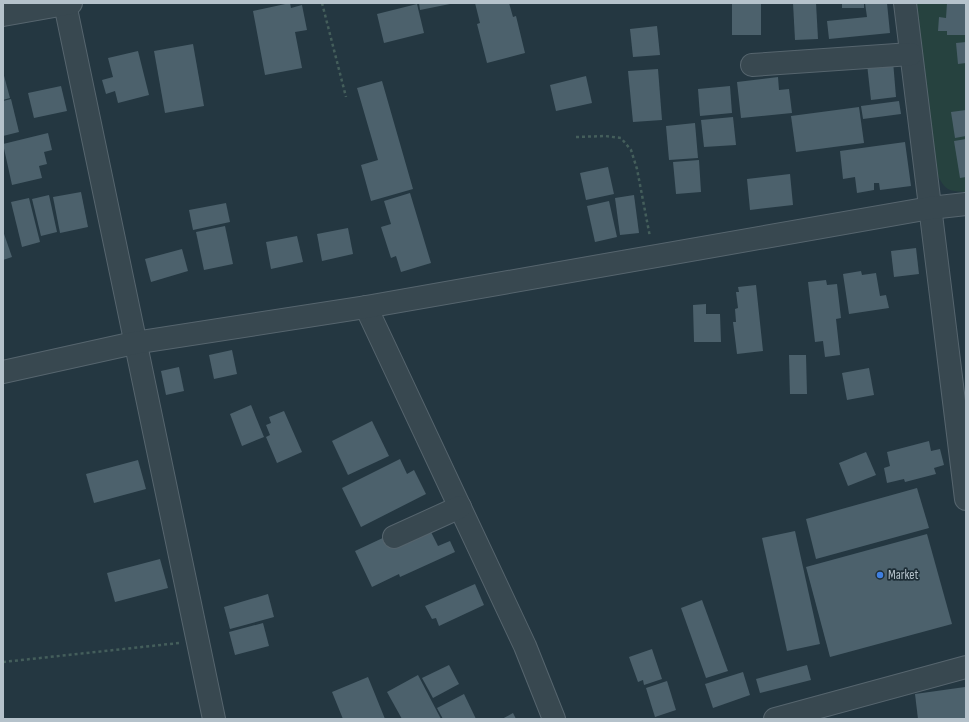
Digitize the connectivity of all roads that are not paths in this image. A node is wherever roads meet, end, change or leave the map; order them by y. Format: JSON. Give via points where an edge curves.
{"nodes":[{"id":1,"x":905,"y":3,"type":"edge"},
{"id":2,"x":68,"y":4,"type":"edge"},
{"id":3,"x":3,"y":15,"type":"edge"},
{"id":4,"x":911,"y":54,"type":"junction"},
{"id":5,"x":752,"y":65,"type":"dead end"},
{"id":6,"x":966,"y":204,"type":"edge"},
{"id":7,"x":930,"y":208,"type":"junction"},
{"id":8,"x":366,"y":307,"type":"junction"},
{"id":9,"x":134,"y":343,"type":"junction"},
{"id":10,"x":3,"y":372,"type":"edge"},
{"id":11,"x":964,"y":467,"type":"edge"},
{"id":12,"x":966,"y":499,"type":"edge"},
{"id":13,"x":460,"y":507,"type":"junction"},
{"id":14,"x":394,"y":537,"type":"dead end"},
{"id":15,"x":966,"y":668,"type":"edge"},
{"id":16,"x":214,"y":719,"type":"edge"},
{"id":17,"x":554,"y":719,"type":"edge"},
{"id":18,"x":775,"y":719,"type":"edge"}],
"edges":[{"from":1,"to":4,"type":"street"},
{"from":2,"to":3,"type":"street"},
{"from":2,"to":9,"type":"street"},
{"from":4,"to":5,"type":"street"},
{"from":4,"to":7,"type":"street"},
{"from":6,"to":7,"type":"street"},
{"from":7,"to":8,"type":"street"},
{"from":7,"to":11,"type":"street"},
{"from":8,"to":9,"type":"street"},
{"from":8,"to":13,"type":"street"},
{"from":9,"to":10,"type":"street"},
{"from":9,"to":16,"type":"street"},
{"from":11,"to":12,"type":"street"},
{"from":13,"to":14,"type":"street"},
{"from":13,"to":17,"type":"street","via":[[525,646]]},
{"from":15,"to":18,"type":"street"}]}
